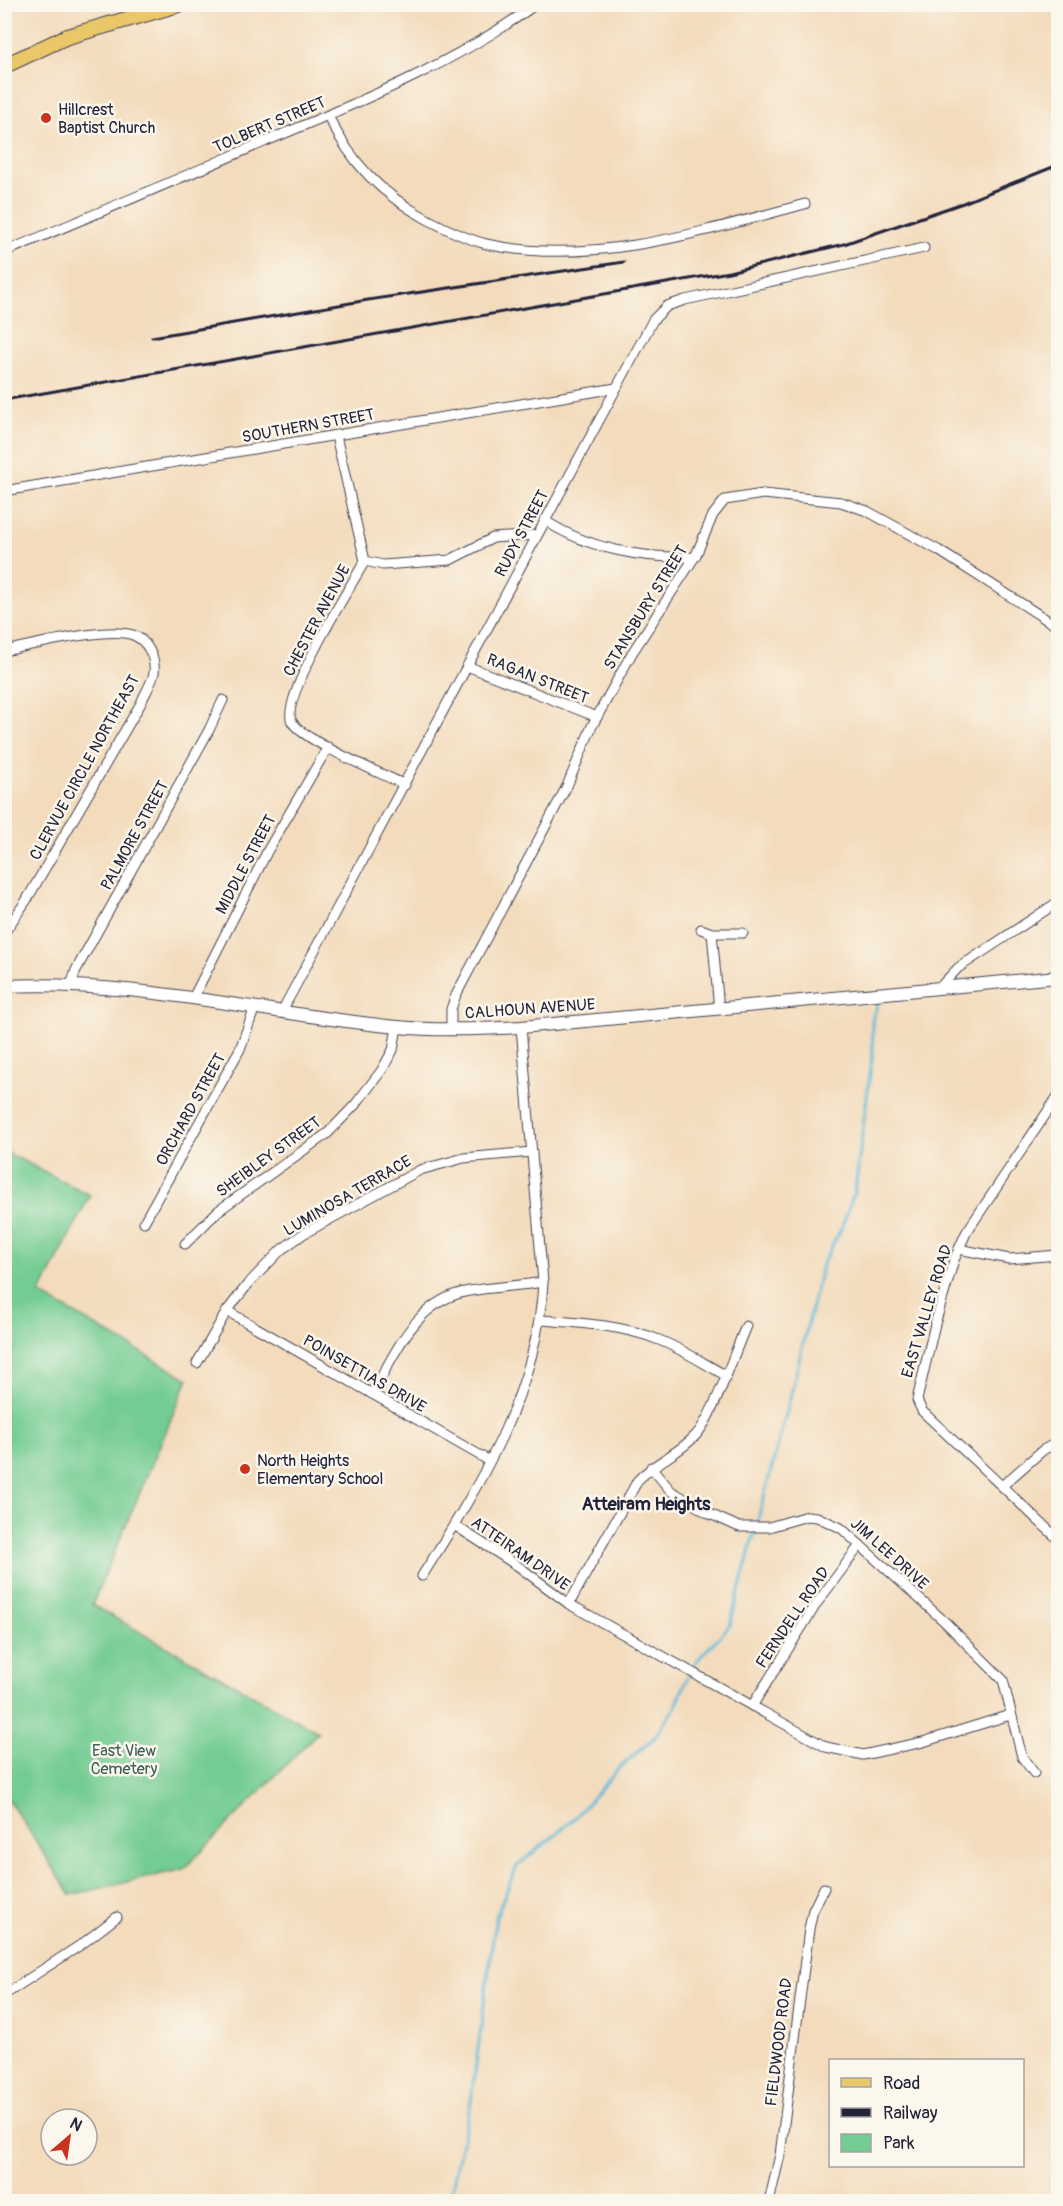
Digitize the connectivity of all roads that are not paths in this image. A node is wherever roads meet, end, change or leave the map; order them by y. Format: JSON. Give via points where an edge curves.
{"nodes":[{"id":1,"x":180,"y":4,"type":"edge"},
{"id":2,"x":536,"y":4,"type":"edge"},
{"id":3,"x":4,"y":66,"type":"edge"},
{"id":4,"x":328,"y":116,"type":"junction"},
{"id":5,"x":805,"y":204,"type":"dead end"},
{"id":6,"x":924,"y":248,"type":"dead end"},
{"id":7,"x":4,"y":252,"type":"edge"},
{"id":8,"x":616,"y":388,"type":"junction"},
{"id":9,"x":336,"y":436,"type":"junction"},
{"id":10,"x":4,"y":491,"type":"edge"},
{"id":11,"x":544,"y":520,"type":"junction"},
{"id":12,"x":536,"y":535,"type":"junction"},
{"id":13,"x":695,"y":557,"type":"junction"},
{"id":14,"x":365,"y":561,"type":"junction"},
{"id":15,"x":1059,"y":627,"type":"edge"},
{"id":16,"x":4,"y":651,"type":"edge"},
{"id":17,"x":467,"y":666,"type":"junction"},
{"id":18,"x":223,"y":700,"type":"dead end"},
{"id":19,"x":597,"y":717,"type":"junction"},
{"id":20,"x":328,"y":747,"type":"junction"},
{"id":21,"x":405,"y":785,"type":"junction"},
{"id":22,"x":1059,"y":902,"type":"edge"},
{"id":23,"x":701,"y":929,"type":"dead end"},
{"id":24,"x":4,"y":933,"type":"edge"},
{"id":25,"x":712,"y":933,"type":"junction"},
{"id":26,"x":743,"y":933,"type":"dead end"},
{"id":27,"x":1059,"y":977,"type":"edge"},
{"id":28,"x":71,"y":985,"type":"junction"},
{"id":29,"x":4,"y":986,"type":"edge"},
{"id":30,"x":939,"y":988,"type":"junction"},
{"id":31,"x":194,"y":998,"type":"junction"},
{"id":32,"x":255,"y":1007,"type":"junction"},
{"id":33,"x":718,"y":1009,"type":"junction"},
{"id":34,"x":282,"y":1011,"type":"junction"},
{"id":35,"x":521,"y":1026,"type":"junction"},
{"id":36,"x":397,"y":1027,"type":"junction"},
{"id":37,"x":451,"y":1029,"type":"junction"},
{"id":38,"x":1059,"y":1096,"type":"edge"},
{"id":39,"x":532,"y":1152,"type":"junction"},
{"id":40,"x":144,"y":1222,"type":"dead end"},
{"id":41,"x":185,"y":1244,"type":"dead end"},
{"id":42,"x":959,"y":1249,"type":"junction"},
{"id":43,"x":1059,"y":1255,"type":"edge"},
{"id":44,"x":543,"y":1282,"type":"junction"},
{"id":45,"x":227,"y":1311,"type":"junction"},
{"id":46,"x":541,"y":1320,"type":"junction"},
{"id":47,"x":746,"y":1326,"type":"dead end"},
{"id":48,"x":197,"y":1363,"type":"dead end"},
{"id":49,"x":725,"y":1375,"type":"junction"},
{"id":50,"x":372,"y":1394,"type":"junction"},
{"id":51,"x":1059,"y":1442,"type":"edge"},
{"id":52,"x":489,"y":1460,"type":"junction"},
{"id":53,"x":651,"y":1467,"type":"junction"},
{"id":54,"x":1002,"y":1486,"type":"junction"},
{"id":55,"x":454,"y":1525,"type":"junction"},
{"id":56,"x":1059,"y":1539,"type":"edge"},
{"id":57,"x":860,"y":1545,"type":"junction"},
{"id":58,"x":422,"y":1576,"type":"dead end"},
{"id":59,"x":569,"y":1604,"type":"junction"},
{"id":60,"x":752,"y":1706,"type":"junction"},
{"id":61,"x":1010,"y":1715,"type":"junction"},
{"id":62,"x":1034,"y":1773,"type":"dead end"},
{"id":63,"x":824,"y":1888,"type":"dead end"},
{"id":64,"x":117,"y":1917,"type":"dead end"},
{"id":65,"x":4,"y":1995,"type":"edge"},
{"id":66,"x":769,"y":2202,"type":"edge"}],
"edges":[{"from":1,"to":3,"type":"main road","via":[[66,37]]},
{"from":2,"to":4,"type":"street","name":"TOLBERT STREET","via":[[423,71]]},
{"from":4,"to":5,"type":"street","via":[[359,168],[387,192],[439,225],[488,245],[520,250],[614,247],[736,223]]},
{"from":4,"to":7,"type":"street","name":"TOLBERT STREET"},
{"from":6,"to":8,"type":"street","name":"RUDY STREET","via":[[667,306],[653,320]]},
{"from":8,"to":9,"type":"street","name":"SOUTHERN STREET"},
{"from":8,"to":11,"type":"street","name":"RUDY STREET"},
{"from":9,"to":10,"type":"street","name":"SOUTHERN STREET"},
{"from":9,"to":14,"type":"street","name":"CHESTER AVENUE"},
{"from":11,"to":12,"type":"street","name":"RUDY STREET"},
{"from":11,"to":13,"type":"street","via":[[561,531],[612,549]]},
{"from":12,"to":14,"type":"street","via":[[494,538],[450,560],[383,565]]},
{"from":12,"to":17,"type":"street","name":"RUDY STREET"},
{"from":13,"to":15,"type":"street","name":"STANSBURY STREET","via":[[713,515],[725,500],[763,494],[841,502],[867,511],[938,550]]},
{"from":13,"to":19,"type":"street","name":"STANSBURY STREET","via":[[632,653]]},
{"from":14,"to":20,"type":"street","name":"CHESTER AVENUE","via":[[314,652],[289,713],[293,723]]},
{"from":16,"to":24,"type":"street","name":"CLERVUE CIRCLE NORTHEAST","via":[[62,639],[132,635],[150,650],[154,673],[141,703]]},
{"from":17,"to":19,"type":"street","name":"RAGAN STREET"},
{"from":17,"to":21,"type":"street","name":"RUDY STREET"},
{"from":18,"to":28,"type":"street","name":"PALMORE STREET"},
{"from":19,"to":37,"type":"street","name":"STANSBURY STREET","via":[[567,786],[456,995]]},
{"from":20,"to":21,"type":"street"},
{"from":20,"to":31,"type":"street","name":"MIDDLE STREET","via":[[267,850]]},
{"from":21,"to":34,"type":"street","name":"RUDY STREET"},
{"from":22,"to":30,"type":"street","via":[[958,968]]},
{"from":23,"to":25,"type":"street"},
{"from":25,"to":26,"type":"street"},
{"from":25,"to":33,"type":"street"},
{"from":27,"to":30,"type":"street","name":"CALHOUN AVENUE"},
{"from":28,"to":29,"type":"street","name":"CALHOUN AVENUE"},
{"from":28,"to":31,"type":"street","name":"CALHOUN AVENUE"},
{"from":30,"to":33,"type":"street","name":"CALHOUN AVENUE"},
{"from":31,"to":32,"type":"street","name":"CALHOUN AVENUE"},
{"from":32,"to":34,"type":"street","name":"CALHOUN AVENUE"},
{"from":32,"to":40,"type":"street","name":"ORCHARD STREET","via":[[240,1049]]},
{"from":33,"to":35,"type":"street","name":"CALHOUN AVENUE"},
{"from":34,"to":36,"type":"street","name":"CALHOUN AVENUE"},
{"from":35,"to":37,"type":"street","name":"CALHOUN AVENUE"},
{"from":35,"to":39,"type":"street","name":"ATTEIRAM DRIVE"},
{"from":36,"to":37,"type":"street","name":"CALHOUN AVENUE"},
{"from":36,"to":41,"type":"street","name":"SHEIBLEY STREET","via":[[393,1050],[382,1070],[335,1126],[218,1211]]},
{"from":38,"to":42,"type":"street","name":"EAST VALLEY ROAD"},
{"from":39,"to":44,"type":"street","name":"ATTEIRAM DRIVE"},
{"from":39,"to":45,"type":"street","name":"LUMINOSA TERRACE","via":[[451,1161],[420,1170],[383,1188],[281,1250]]},
{"from":42,"to":43,"type":"street","via":[[1010,1259]]},
{"from":42,"to":54,"type":"street","name":"EAST VALLEY ROAD","via":[[935,1324],[917,1400],[922,1411]]},
{"from":44,"to":46,"type":"street","name":"ATTEIRAM DRIVE"},
{"from":44,"to":50,"type":"street","via":[[467,1291],[435,1305],[411,1326]]},
{"from":45,"to":48,"type":"street","name":"LUMINOSA TERRACE"},
{"from":45,"to":50,"type":"street","name":"POINSETTIAS DRIVE"},
{"from":46,"to":49,"type":"street","via":[[574,1322],[660,1340]]},
{"from":46,"to":52,"type":"street","name":"ATTEIRAM DRIVE","via":[[518,1404]]},
{"from":47,"to":49,"type":"street"},
{"from":49,"to":53,"type":"street","via":[[696,1434]]},
{"from":50,"to":52,"type":"street","name":"POINSETTIAS DRIVE"},
{"from":51,"to":54,"type":"street","via":[[1043,1450]]},
{"from":52,"to":55,"type":"street","name":"ATTEIRAM DRIVE"},
{"from":53,"to":57,"type":"street","name":"JIM LEE DRIVE","via":[[671,1491],[739,1527],[769,1527],[807,1516],[818,1517],[841,1528]]},
{"from":53,"to":59,"type":"street","via":[[631,1491]]},
{"from":54,"to":56,"type":"street","name":"EAST VALLEY ROAD"},
{"from":55,"to":58,"type":"street"},
{"from":55,"to":59,"type":"street","name":"ATTEIRAM DRIVE"},
{"from":57,"to":60,"type":"street","name":"FERNDELL ROAD","via":[[817,1603]]},
{"from":57,"to":61,"type":"street","name":"JIM LEE DRIVE","via":[[1003,1680]]},
{"from":59,"to":60,"type":"street","name":"ATTEIRAM DRIVE"},
{"from":60,"to":61,"type":"street","name":"ATTEIRAM DRIVE","via":[[826,1747],[863,1755],[923,1742]]},
{"from":61,"to":62,"type":"street","name":"JIM LEE DRIVE","via":[[1023,1757]]},
{"from":63,"to":66,"type":"street","name":"FIELDWOOD ROAD","via":[[809,1929],[780,2155]]},
{"from":64,"to":65,"type":"street"}]}
